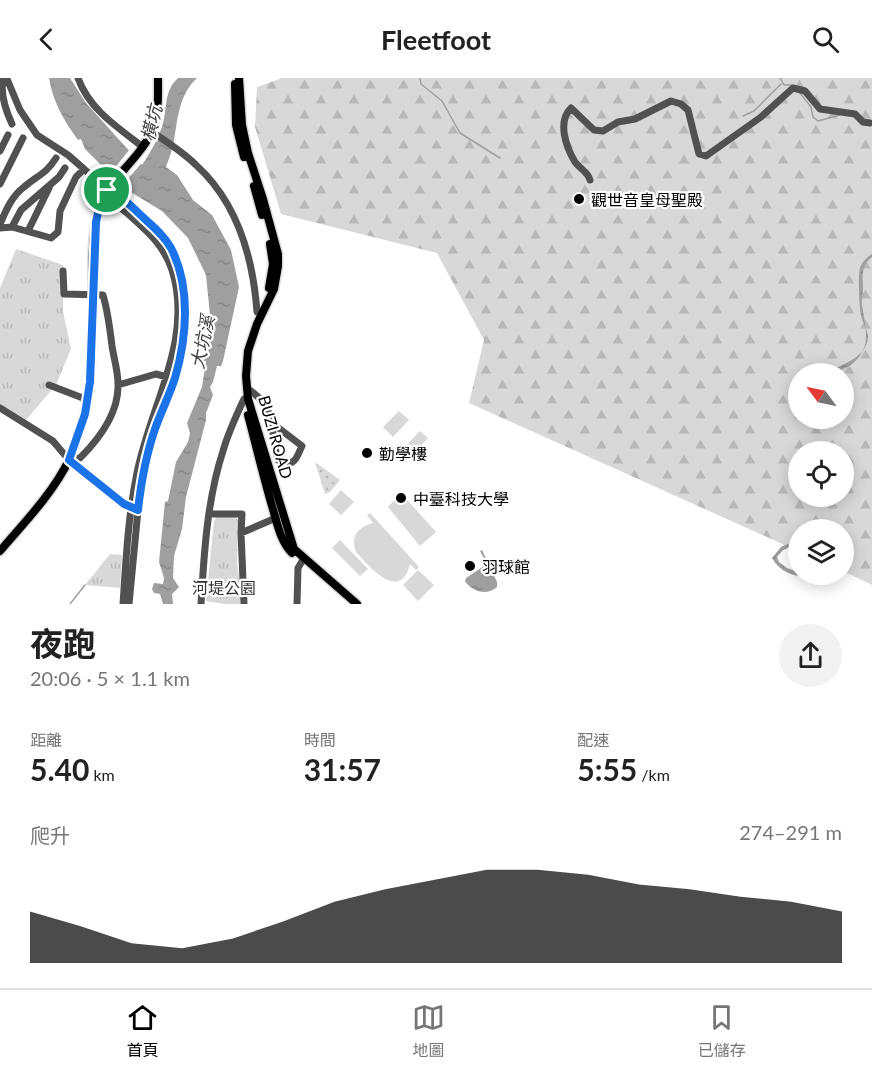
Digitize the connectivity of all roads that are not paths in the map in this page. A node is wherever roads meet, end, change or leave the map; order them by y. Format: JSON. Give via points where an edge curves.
{"nodes":[{"id":1,"x":78,"y":78,"type":"edge"},
{"id":2,"x":158,"y":78,"type":"edge"},
{"id":3,"x":237,"y":78,"type":"edge"},
{"id":4,"x":870,"y":123,"type":"dead end"},
{"id":5,"x":12,"y":124,"type":"dead end"},
{"id":6,"x":154,"y":133,"type":"junction"},
{"id":7,"x":8,"y":135,"type":"dead end"},
{"id":8,"x":23,"y":138,"type":"dead end"},
{"id":9,"x":141,"y":149,"type":"junction"},
{"id":10,"x":0,"y":151,"type":"edge"},
{"id":11,"x":56,"y":158,"type":"dead end"},
{"id":12,"x":65,"y":168,"type":"dead end"},
{"id":13,"x":84,"y":169,"type":"junction"},
{"id":14,"x":590,"y":180,"type":"dead end"},
{"id":15,"x":0,"y":184,"type":"edge"},
{"id":16,"x":50,"y":186,"type":"junction"},
{"id":17,"x":110,"y":187,"type":"junction"},
{"id":18,"x":3,"y":228,"type":"edge"},
{"id":19,"x":28,"y":231,"type":"junction"},
{"id":20,"x":63,"y":271,"type":"dead end"},
{"id":21,"x":93,"y":294,"type":"junction"},
{"id":22,"x":257,"y":312,"type":"junction"},
{"id":23,"x":167,"y":377,"type":"junction"},
{"id":24,"x":118,"y":384,"type":"junction"},
{"id":25,"x":49,"y":385,"type":"dead end"},
{"id":26,"x":245,"y":394,"type":"junction"},
{"id":27,"x":88,"y":400,"type":"junction"},
{"id":28,"x":0,"y":408,"type":"edge"},
{"id":29,"x":272,"y":423,"type":"junction"},
{"id":30,"x":69,"y":460,"type":"junction"},
{"id":31,"x":134,"y":509,"type":"junction"},
{"id":32,"x":210,"y":514,"type":"junction"},
{"id":33,"x":276,"y":518,"type":"junction"},
{"id":34,"x":240,"y":533,"type":"junction"},
{"id":35,"x":0,"y":551,"type":"edge"},
{"id":36,"x":303,"y":560,"type":"junction"},
{"id":37,"x":123,"y":604,"type":"edge"},
{"id":38,"x":129,"y":604,"type":"edge"},
{"id":39,"x":201,"y":604,"type":"edge"},
{"id":40,"x":244,"y":604,"type":"edge"},
{"id":41,"x":297,"y":604,"type":"edge"},
{"id":42,"x":349,"y":604,"type":"edge"},
{"id":43,"x":357,"y":604,"type":"edge"}],
"edges":[{"from":1,"to":9,"type":"street","via":[[83,93],[96,109]]},
{"from":2,"to":6,"type":"main road"},
{"from":3,"to":22,"type":"main road","name":"BUZI ROAD","via":[[235,114],[240,145],[273,264],[271,282]]},
{"from":3,"to":26,"type":"main road","name":"BUZI ROAD","via":[[248,153],[278,254],[274,289],[248,351]]},
{"from":4,"to":14,"type":"street","via":[[862,122],[855,114],[820,109],[805,91],[793,88],[761,117],[703,156],[699,154],[688,110],[681,104],[671,101],[603,130],[594,130],[571,108],[564,119],[564,135],[574,160]]},
{"from":5,"to":13,"type":"street","via":[[1,86],[7,79],[20,110],[37,135]]},
{"from":6,"to":9,"type":"main road"},
{"from":6,"to":22,"type":"street","via":[[196,165],[215,186],[239,227],[253,274]]},
{"from":7,"to":10,"type":"street"},
{"from":8,"to":15,"type":"street"},
{"from":9,"to":17,"type":"main road"},
{"from":11,"to":18,"type":"street","via":[[48,170],[21,188],[10,202]]},
{"from":12,"to":16,"type":"street"},
{"from":13,"to":17,"type":"street"},
{"from":13,"to":19,"type":"street","via":[[60,211],[55,236]]},
{"from":16,"to":18,"type":"street"},
{"from":16,"to":19,"type":"street"},
{"from":17,"to":21,"type":"main road","via":[[96,222]]},
{"from":17,"to":23,"type":"street","via":[[111,200],[157,241],[172,271],[178,320]]},
{"from":17,"to":31,"type":"street","via":[[170,247],[180,270],[184,298],[183,340],[176,371],[154,431]]},
{"from":18,"to":19,"type":"street"},
{"from":20,"to":21,"type":"street","via":[[64,294]]},
{"from":21,"to":24,"type":"street","via":[[103,295]]},
{"from":21,"to":27,"type":"main road"},
{"from":22,"to":26,"type":"main road","name":"BUZI ROAD","via":[[242,357]]},
{"from":23,"to":24,"type":"street","via":[[156,374]]},
{"from":23,"to":31,"type":"street","via":[[143,445]]},
{"from":24,"to":30,"type":"street","via":[[117,399],[103,430],[80,458]]},
{"from":25,"to":27,"type":"street"},
{"from":26,"to":29,"type":"street","via":[[259,397]]},
{"from":26,"to":32,"type":"street","via":[[223,452]]},
{"from":26,"to":33,"type":"main road","name":"BUZI ROAD","via":[[259,463]]},
{"from":26,"to":36,"type":"main road","name":"BUZI ROAD","via":[[285,527]]},
{"from":27,"to":30,"type":"main road"},
{"from":28,"to":30,"type":"street","via":[[53,441]]},
{"from":29,"to":29,"type":"street","via":[[278,460],[292,464],[302,446]]},
{"from":30,"to":31,"type":"street"},
{"from":30,"to":35,"type":"main road"},
{"from":31,"to":37,"type":"street"},
{"from":31,"to":38,"type":"street"},
{"from":32,"to":34,"type":"street","via":[[242,514]]},
{"from":32,"to":39,"type":"street"},
{"from":33,"to":34,"type":"street"},
{"from":33,"to":36,"type":"main road","name":"BUZI ROAD","via":[[288,548]]},
{"from":34,"to":40,"type":"street"},
{"from":36,"to":41,"type":"street","via":[[297,573]]},
{"from":36,"to":42,"type":"main road","name":"BUZI ROAD"},
{"from":36,"to":43,"type":"main road","name":"BUZI ROAD"}]}
